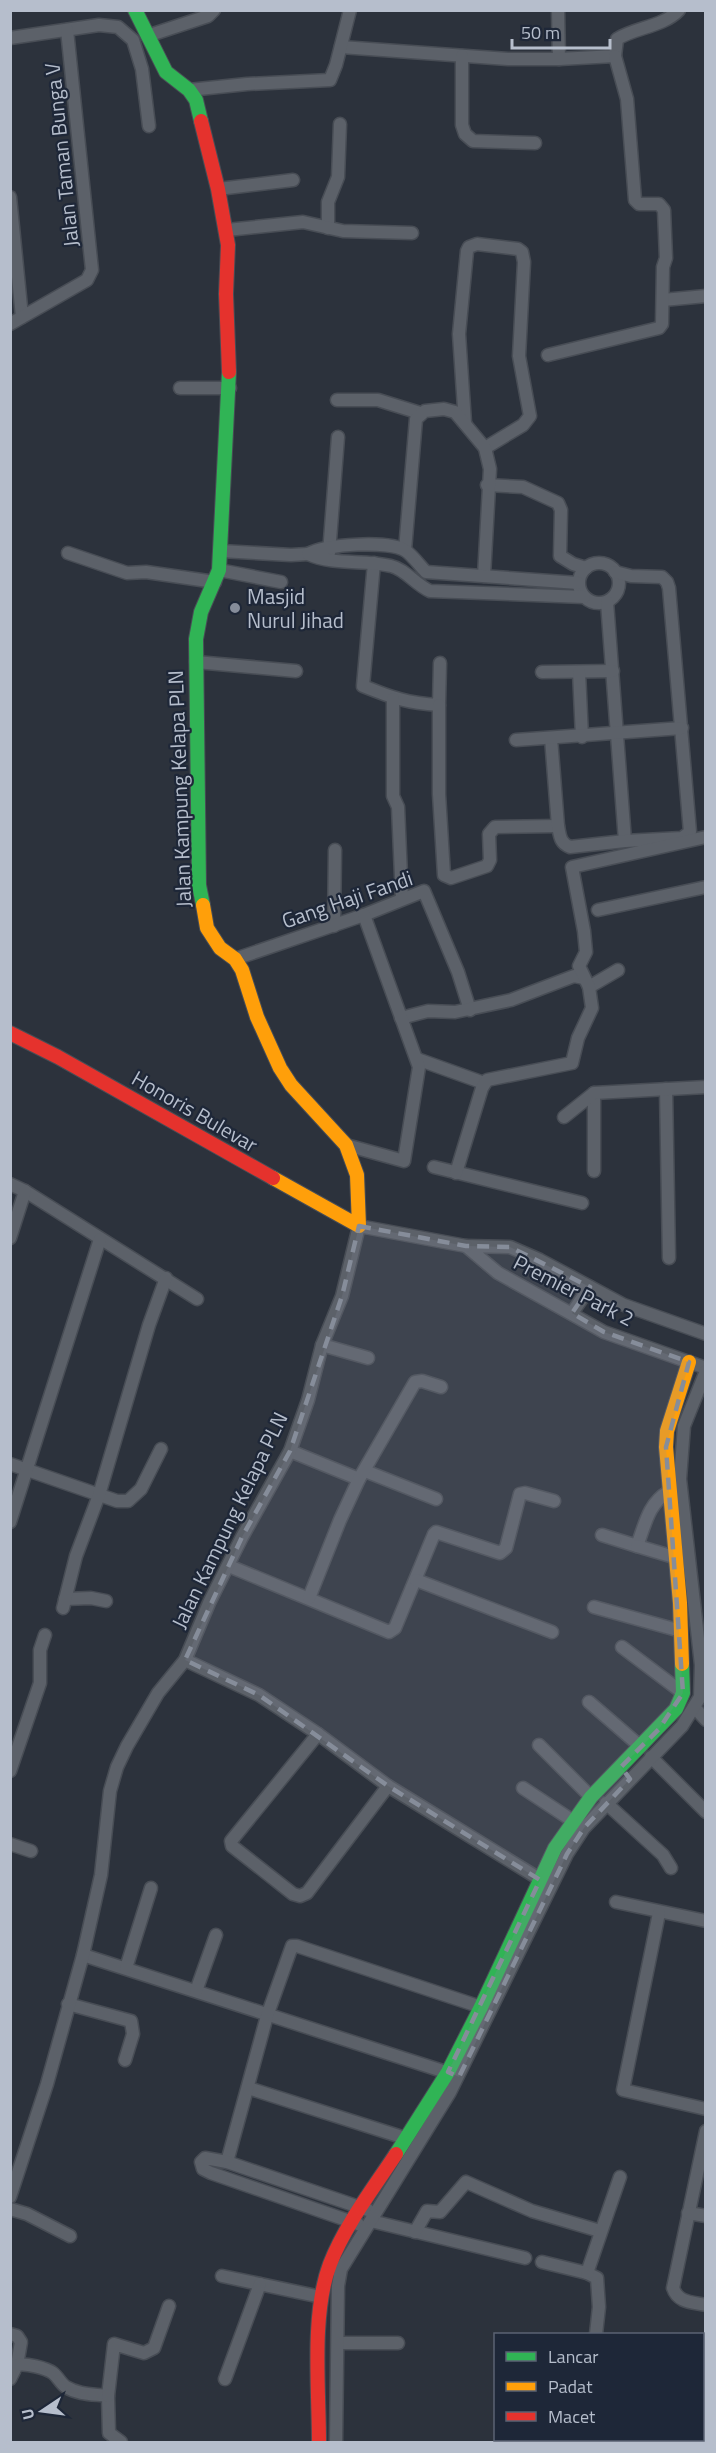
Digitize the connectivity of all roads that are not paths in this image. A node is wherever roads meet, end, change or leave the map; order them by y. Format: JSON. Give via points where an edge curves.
{"nodes":[{"id":1,"x":135,"y":10,"type":"edge"},
{"id":2,"x":214,"y":10,"type":"edge"},
{"id":3,"x":350,"y":10,"type":"edge"},
{"id":4,"x":558,"y":10,"type":"edge"},
{"id":5,"x":679,"y":10,"type":"edge"},
{"id":6,"x":67,"y":30,"type":"junction"},
{"id":7,"x":147,"y":36,"type":"junction"},
{"id":8,"x":10,"y":38,"type":"edge"},
{"id":9,"x":341,"y":47,"type":"junction"},
{"id":10,"x":462,"y":56,"type":"junction"},
{"id":11,"x":615,"y":56,"type":"junction"},
{"id":12,"x":559,"y":59,"type":"junction"},
{"id":13,"x":189,"y":90,"type":"junction"},
{"id":14,"x":340,"y":124,"type":"dead end"},
{"id":15,"x":149,"y":126,"type":"dead end"},
{"id":16,"x":535,"y":143,"type":"dead end"},
{"id":17,"x":293,"y":180,"type":"dead end"},
{"id":18,"x":218,"y":189,"type":"junction"},
{"id":19,"x":10,"y":197,"type":"edge"},
{"id":20,"x":328,"y":228,"type":"junction"},
{"id":21,"x":227,"y":230,"type":"junction"},
{"id":22,"x":412,"y":233,"type":"dead end"},
{"id":23,"x":705,"y":296,"type":"edge"},
{"id":24,"x":663,"y":300,"type":"junction"},
{"id":25,"x":22,"y":317,"type":"junction"},
{"id":26,"x":10,"y":324,"type":"edge"},
{"id":27,"x":548,"y":355,"type":"dead end"},
{"id":28,"x":180,"y":388,"type":"dead end"},
{"id":29,"x":230,"y":388,"type":"junction"},
{"id":30,"x":337,"y":400,"type":"dead end"},
{"id":31,"x":420,"y":413,"type":"junction"},
{"id":32,"x":465,"y":423,"type":"junction"},
{"id":33,"x":338,"y":437,"type":"dead end"},
{"id":34,"x":485,"y":448,"type":"junction"},
{"id":35,"x":487,"y":485,"type":"junction"},
{"id":36,"x":329,"y":547,"type":"junction"},
{"id":37,"x":405,"y":550,"type":"junction"},
{"id":38,"x":221,"y":551,"type":"junction"},
{"id":39,"x":68,"y":553,"type":"dead end"},
{"id":40,"x":308,"y":554,"type":"junction"},
{"id":41,"x":328,"y":560,"type":"junction"},
{"id":42,"x":374,"y":563,"type":"junction"},
{"id":43,"x":217,"y":576,"type":"junction"},
{"id":44,"x":484,"y":576,"type":"junction"},
{"id":45,"x":582,"y":576,"type":"junction"},
{"id":46,"x":617,"y":577,"type":"junction"},
{"id":47,"x":281,"y":582,"type":"dead end"},
{"id":48,"x":584,"y":597,"type":"junction"},
{"id":49,"x":603,"y":603,"type":"junction"},
{"id":50,"x":196,"y":662,"type":"junction"},
{"id":51,"x":440,"y":663,"type":"dead end"},
{"id":52,"x":296,"y":671,"type":"dead end"},
{"id":53,"x":613,"y":671,"type":"junction"},
{"id":54,"x":542,"y":672,"type":"dead end"},
{"id":55,"x":579,"y":672,"type":"junction"},
{"id":56,"x":393,"y":699,"type":"junction"},
{"id":57,"x":439,"y":705,"type":"junction"},
{"id":58,"x":682,"y":728,"type":"junction"},
{"id":59,"x":618,"y":734,"type":"junction"},
{"id":60,"x":582,"y":737,"type":"junction"},
{"id":61,"x":551,"y":738,"type":"junction"},
{"id":62,"x":516,"y":740,"type":"dead end"},
{"id":63,"x":558,"y":826,"type":"junction"},
{"id":64,"x":705,"y":837,"type":"edge"},
{"id":65,"x":626,"y":841,"type":"junction"},
{"id":66,"x":335,"y":850,"type":"dead end"},
{"id":67,"x":705,"y":886,"type":"edge"},
{"id":68,"x":402,"y":899,"type":"junction"},
{"id":69,"x":598,"y":910,"type":"dead end"},
{"id":70,"x":364,"y":915,"type":"junction"},
{"id":71,"x":334,"y":926,"type":"junction"},
{"id":72,"x":235,"y":959,"type":"junction"},
{"id":73,"x":618,"y":970,"type":"dead end"},
{"id":74,"x":586,"y":983,"type":"junction"},
{"id":75,"x":470,"y":1010,"type":"junction"},
{"id":76,"x":401,"y":1018,"type":"junction"},
{"id":77,"x":10,"y":1033,"type":"edge"},
{"id":78,"x":417,"y":1059,"type":"junction"},
{"id":79,"x":484,"y":1083,"type":"junction"},
{"id":80,"x":705,"y":1088,"type":"edge"},
{"id":81,"x":666,"y":1089,"type":"junction"},
{"id":82,"x":594,"y":1093,"type":"junction"},
{"id":83,"x":564,"y":1117,"type":"dead end"},
{"id":84,"x":346,"y":1145,"type":"junction"},
{"id":85,"x":434,"y":1167,"type":"dead end"},
{"id":86,"x":594,"y":1171,"type":"dead end"},
{"id":87,"x":456,"y":1173,"type":"junction"},
{"id":88,"x":10,"y":1184,"type":"edge"},
{"id":89,"x":25,"y":1191,"type":"junction"},
{"id":90,"x":582,"y":1203,"type":"dead end"},
{"id":91,"x":359,"y":1226,"type":"junction"},
{"id":92,"x":10,"y":1238,"type":"edge"},
{"id":93,"x":99,"y":1239,"type":"junction"},
{"id":94,"x":466,"y":1245,"type":"junction"},
{"id":95,"x":669,"y":1258,"type":"dead end"},
{"id":96,"x":166,"y":1278,"type":"junction"},
{"id":97,"x":590,"y":1287,"type":"junction"},
{"id":98,"x":197,"y":1299,"type":"dead end"},
{"id":99,"x":572,"y":1313,"type":"junction"},
{"id":100,"x":705,"y":1334,"type":"edge"},
{"id":101,"x":322,"y":1345,"type":"junction"},
{"id":102,"x":368,"y":1358,"type":"dead end"},
{"id":103,"x":689,"y":1362,"type":"junction"},
{"id":104,"x":705,"y":1369,"type":"edge"},
{"id":105,"x":441,"y":1387,"type":"dead end"},
{"id":106,"x":161,"y":1449,"type":"dead end"},
{"id":107,"x":290,"y":1451,"type":"junction"},
{"id":108,"x":10,"y":1464,"type":"edge"},
{"id":109,"x":27,"y":1470,"type":"junction"},
{"id":110,"x":362,"y":1475,"type":"junction"},
{"id":111,"x":668,"y":1491,"type":"junction"},
{"id":112,"x":99,"y":1495,"type":"junction"},
{"id":113,"x":436,"y":1499,"type":"dead end"},
{"id":114,"x":554,"y":1501,"type":"dead end"},
{"id":115,"x":10,"y":1522,"type":"edge"},
{"id":116,"x":602,"y":1535,"type":"dead end"},
{"id":117,"x":637,"y":1546,"type":"junction"},
{"id":118,"x":674,"y":1557,"type":"junction"},
{"id":119,"x":229,"y":1566,"type":"junction"},
{"id":120,"x":416,"y":1580,"type":"junction"},
{"id":121,"x":309,"y":1598,"type":"junction"},
{"id":122,"x":106,"y":1601,"type":"dead end"},
{"id":123,"x":680,"y":1603,"type":"junction"},
{"id":124,"x":699,"y":1604,"type":"edge"},
{"id":125,"x":594,"y":1607,"type":"dead end"},
{"id":126,"x":681,"y":1631,"type":"junction"},
{"id":127,"x":552,"y":1632,"type":"dead end"},
{"id":128,"x":45,"y":1635,"type":"dead end"},
{"id":129,"x":622,"y":1647,"type":"dead end"},
{"id":130,"x":185,"y":1660,"type":"junction"},
{"id":131,"x":703,"y":1686,"type":"edge"},
{"id":132,"x":684,"y":1694,"type":"junction"},
{"id":133,"x":589,"y":1702,"type":"dead end"},
{"id":134,"x":694,"y":1707,"type":"junction"},
{"id":135,"x":705,"y":1720,"type":"edge"},
{"id":136,"x":318,"y":1734,"type":"junction"},
{"id":137,"x":538,"y":1745,"type":"dead end"},
{"id":138,"x":641,"y":1747,"type":"junction"},
{"id":139,"x":651,"y":1757,"type":"junction"},
{"id":140,"x":10,"y":1771,"type":"edge"},
{"id":141,"x":625,"y":1773,"type":"junction"},
{"id":142,"x":388,"y":1786,"type":"junction"},
{"id":143,"x":523,"y":1788,"type":"dead end"},
{"id":144,"x":591,"y":1797,"type":"junction"},
{"id":145,"x":606,"y":1803,"type":"junction"},
{"id":146,"x":705,"y":1812,"type":"edge"},
{"id":147,"x":573,"y":1821,"type":"junction"},
{"id":148,"x":10,"y":1844,"type":"edge"},
{"id":149,"x":32,"y":1851,"type":"dead end"},
{"id":150,"x":671,"y":1868,"type":"dead end"},
{"id":151,"x":546,"y":1883,"type":"junction"},
{"id":152,"x":151,"y":1887,"type":"dead end"},
{"id":153,"x":616,"y":1902,"type":"dead end"},
{"id":154,"x":659,"y":1913,"type":"junction"},
{"id":155,"x":705,"y":1921,"type":"edge"},
{"id":156,"x":216,"y":1935,"type":"dead end"},
{"id":157,"x":83,"y":1955,"type":"junction"},
{"id":158,"x":126,"y":1968,"type":"junction"},
{"id":159,"x":196,"y":1991,"type":"junction"},
{"id":160,"x":68,"y":2004,"type":"junction"},
{"id":161,"x":481,"y":2007,"type":"junction"},
{"id":162,"x":267,"y":2016,"type":"junction"},
{"id":163,"x":125,"y":2060,"type":"dead end"},
{"id":164,"x":453,"y":2074,"type":"junction"},
{"id":165,"x":248,"y":2088,"type":"junction"},
{"id":166,"x":705,"y":2109,"type":"edge"},
{"id":167,"x":705,"y":2131,"type":"edge"},
{"id":168,"x":405,"y":2138,"type":"junction"},
{"id":169,"x":228,"y":2162,"type":"junction"},
{"id":170,"x":620,"y":2177,"type":"dead end"},
{"id":171,"x":10,"y":2197,"type":"edge"},
{"id":172,"x":362,"y":2207,"type":"junction"},
{"id":173,"x":10,"y":2209,"type":"edge"},
{"id":174,"x":688,"y":2213,"type":"junction"},
{"id":175,"x":705,"y":2216,"type":"edge"},
{"id":176,"x":371,"y":2221,"type":"junction"},
{"id":177,"x":352,"y":2222,"type":"junction"},
{"id":178,"x":600,"y":2231,"type":"junction"},
{"id":179,"x":415,"y":2232,"type":"junction"},
{"id":180,"x":69,"y":2236,"type":"dead end"},
{"id":181,"x":525,"y":2258,"type":"dead end"},
{"id":182,"x":542,"y":2262,"type":"dead end"},
{"id":183,"x":587,"y":2273,"type":"junction"},
{"id":184,"x":222,"y":2276,"type":"dead end"},
{"id":185,"x":260,"y":2284,"type":"junction"},
{"id":186,"x":321,"y":2298,"type":"junction"},
{"id":187,"x":705,"y":2305,"type":"edge"},
{"id":188,"x":169,"y":2306,"type":"dead end"},
{"id":189,"x":596,"y":2333,"type":"edge"},
{"id":190,"x":10,"y":2334,"type":"edge"},
{"id":191,"x":338,"y":2343,"type":"junction"},
{"id":192,"x":398,"y":2343,"type":"dead end"},
{"id":193,"x":17,"y":2365,"type":"junction"},
{"id":194,"x":10,"y":2379,"type":"edge"},
{"id":195,"x":225,"y":2379,"type":"dead end"},
{"id":196,"x":108,"y":2396,"type":"junction"},
{"id":197,"x":121,"y":2442,"type":"edge"},
{"id":198,"x":319,"y":2442,"type":"edge"},
{"id":199,"x":336,"y":2442,"type":"edge"}],
"edges":[{"from":1,"to":7,"type":"street","name":"Jalan Kampung Kelapa PLN"},
{"from":2,"to":7,"type":"street","via":[[208,16]]},
{"from":3,"to":9,"type":"street"},
{"from":4,"to":12,"type":"street"},
{"from":5,"to":11,"type":"street","via":[[664,21],[617,39]]},
{"from":6,"to":8,"type":"street"},
{"from":6,"to":15,"type":"street","via":[[99,25],[118,27],[133,40],[142,69]]},
{"from":6,"to":25,"type":"street","name":"Jalan Taman Bunga V","via":[[92,266],[90,276]]},
{"from":7,"to":13,"type":"street","name":"Jalan Kampung Kelapa PLN","via":[[166,72]]},
{"from":9,"to":10,"type":"street"},
{"from":9,"to":13,"type":"street","via":[[332,77],[326,81]]},
{"from":10,"to":12,"type":"street"},
{"from":10,"to":16,"type":"street","via":[[465,134],[473,141]]},
{"from":11,"to":12,"type":"street"},
{"from":11,"to":24,"type":"street","via":[[627,99],[635,200],[639,204],[659,204],[664,210]]},
{"from":13,"to":18,"type":"street","name":"Jalan Kampung Kelapa PLN","via":[[199,111]]},
{"from":14,"to":20,"type":"street","via":[[338,177],[328,201]]},
{"from":17,"to":18,"type":"street"},
{"from":18,"to":21,"type":"street","name":"Jalan Kampung Kelapa PLN"},
{"from":19,"to":25,"type":"street"},
{"from":20,"to":21,"type":"street","via":[[303,222]]},
{"from":20,"to":22,"type":"street"},
{"from":21,"to":29,"type":"street","name":"Jalan Kampung Kelapa PLN"},
{"from":23,"to":24,"type":"street"},
{"from":24,"to":27,"type":"street","via":[[659,328]]},
{"from":25,"to":26,"type":"street"},
{"from":28,"to":29,"type":"street"},
{"from":29,"to":38,"type":"street","name":"Jalan Kampung Kelapa PLN"},
{"from":30,"to":31,"type":"street","via":[[378,400]]},
{"from":31,"to":32,"type":"street","via":[[444,409],[455,412]]},
{"from":31,"to":37,"type":"street","via":[[415,426]]},
{"from":32,"to":34,"type":"street"},
{"from":32,"to":34,"type":"street","via":[[459,334],[468,247],[477,244],[518,249],[524,262],[519,356],[530,416],[523,425]]},
{"from":33,"to":36,"type":"street"},
{"from":34,"to":35,"type":"street","via":[[490,469]]},
{"from":35,"to":44,"type":"street"},
{"from":35,"to":45,"type":"street","via":[[523,487],[558,503],[560,556]]},
{"from":36,"to":37,"type":"street","via":[[386,545]]},
{"from":36,"to":40,"type":"street"},
{"from":36,"to":41,"type":"street"},
{"from":37,"to":44,"type":"street","via":[[426,572]]},
{"from":38,"to":40,"type":"street"},
{"from":38,"to":43,"type":"street","name":"Jalan Kampung Kelapa PLN"},
{"from":39,"to":43,"type":"street","via":[[127,573]]},
{"from":40,"to":41,"type":"street"},
{"from":41,"to":42,"type":"street"},
{"from":42,"to":48,"type":"street","via":[[395,567],[430,591]]},
{"from":42,"to":56,"type":"street","via":[[363,686]]},
{"from":43,"to":47,"type":"street"},
{"from":43,"to":50,"type":"street","name":"Jalan Kampung Kelapa PLN","via":[[201,612]]},
{"from":44,"to":45,"type":"street"},
{"from":45,"to":46,"type":"street","via":[[591,564],[602,563],[612,568]]},
{"from":45,"to":48,"type":"street"},
{"from":46,"to":49,"type":"street","via":[[616,594]]},
{"from":46,"to":58,"type":"street","via":[[656,576],[667,582]]},
{"from":48,"to":49,"type":"street"},
{"from":49,"to":53,"type":"street","via":[[609,618]]},
{"from":50,"to":52,"type":"street"},
{"from":50,"to":72,"type":"street","name":"Jalan Kampung Kelapa PLN","via":[[199,885],[207,928],[220,948]]},
{"from":51,"to":57,"type":"street"},
{"from":53,"to":55,"type":"street"},
{"from":53,"to":59,"type":"street"},
{"from":54,"to":55,"type":"street"},
{"from":55,"to":60,"type":"street"},
{"from":56,"to":57,"type":"street"},
{"from":56,"to":68,"type":"street","via":[[393,796],[398,807]]},
{"from":57,"to":63,"type":"street","via":[[444,875],[451,878],[487,866],[489,834],[495,827]]},
{"from":58,"to":59,"type":"street"},
{"from":58,"to":65,"type":"street","via":[[690,832],[682,838]]},
{"from":59,"to":60,"type":"street"},
{"from":59,"to":65,"type":"street"},
{"from":60,"to":61,"type":"street"},
{"from":61,"to":62,"type":"street"},
{"from":61,"to":63,"type":"street"},
{"from":63,"to":65,"type":"street","via":[[562,843],[570,847]]},
{"from":64,"to":74,"type":"street","via":[[572,867],[586,952],[579,966]]},
{"from":66,"to":71,"type":"street"},
{"from":67,"to":69,"type":"street"},
{"from":68,"to":70,"type":"street","name":"Gang Haji Fandi"},
{"from":68,"to":75,"type":"street","name":"Gang Haji Fandi","via":[[427,892]]},
{"from":70,"to":71,"type":"street","name":"Gang Haji Fandi"},
{"from":70,"to":76,"type":"street"},
{"from":71,"to":72,"type":"street","name":"Gang Haji Fandi"},
{"from":72,"to":84,"type":"street","name":"Jalan Kampung Kelapa PLN","via":[[280,1068]]},
{"from":73,"to":74,"type":"street"},
{"from":74,"to":75,"type":"street","via":[[574,975],[511,1000]]},
{"from":74,"to":79,"type":"street","via":[[592,1008],[570,1065],[489,1078]]},
{"from":75,"to":76,"type":"street","via":[[428,1011]]},
{"from":76,"to":78,"type":"street"},
{"from":77,"to":91,"type":"street","name":"Honoris Bulevar"},
{"from":78,"to":79,"type":"street"},
{"from":78,"to":84,"type":"street","via":[[419,1075],[404,1161]]},
{"from":79,"to":87,"type":"street"},
{"from":80,"to":81,"type":"street"},
{"from":81,"to":82,"type":"street"},
{"from":81,"to":95,"type":"street"},
{"from":82,"to":83,"type":"street"},
{"from":82,"to":86,"type":"street"},
{"from":84,"to":91,"type":"street","name":"Jalan Kampung Kelapa PLN","via":[[357,1175]]},
{"from":85,"to":87,"type":"street"},
{"from":87,"to":90,"type":"street"},
{"from":88,"to":89,"type":"street"},
{"from":89,"to":92,"type":"street"},
{"from":89,"to":93,"type":"street"},
{"from":91,"to":94,"type":"street","name":"Premier Park 2"},
{"from":91,"to":101,"type":"street","name":"Jalan Kampung Kelapa PLN","via":[[342,1296]]},
{"from":93,"to":96,"type":"street"},
{"from":93,"to":109,"type":"street"},
{"from":94,"to":97,"type":"street","name":"Premier Park 2","via":[[510,1247]]},
{"from":94,"to":99,"type":"street","name":"Premier Park 2","via":[[498,1273]]},
{"from":96,"to":98,"type":"street"},
{"from":96,"to":112,"type":"street"},
{"from":97,"to":99,"type":"street"},
{"from":97,"to":100,"type":"street","name":"Premier Park 2","via":[[624,1305]]},
{"from":99,"to":103,"type":"street","name":"Premier Park 2","via":[[604,1332]]},
{"from":101,"to":102,"type":"street"},
{"from":101,"to":107,"type":"street","name":"Jalan Kampung Kelapa PLN"},
{"from":103,"to":104,"type":"street","name":"Premier Park 2"},
{"from":103,"to":111,"type":"street","via":[[667,1431]]},
{"from":104,"to":124,"type":"street","via":[[684,1426],[680,1479]]},
{"from":105,"to":110,"type":"street","via":[[415,1382]]},
{"from":106,"to":112,"type":"street","via":[[135,1497],[117,1501]]},
{"from":107,"to":110,"type":"street"},
{"from":107,"to":119,"type":"street","name":"Jalan Kampung Kelapa PLN"},
{"from":108,"to":109,"type":"street"},
{"from":109,"to":112,"type":"street"},
{"from":109,"to":115,"type":"street"},
{"from":110,"to":113,"type":"street"},
{"from":110,"to":121,"type":"street"},
{"from":111,"to":117,"type":"street","via":[[650,1509]]},
{"from":111,"to":118,"type":"street"},
{"from":112,"to":122,"type":"street","via":[[76,1556],[64,1603],[91,1598]]},
{"from":114,"to":120,"type":"street","via":[[520,1494],[506,1548],[500,1553],[434,1534]]},
{"from":116,"to":117,"type":"street"},
{"from":117,"to":118,"type":"street"},
{"from":118,"to":123,"type":"street"},
{"from":119,"to":121,"type":"street"},
{"from":119,"to":130,"type":"street","name":"Jalan Kampung Kelapa PLN"},
{"from":120,"to":121,"type":"street","via":[[395,1628],[389,1632]]},
{"from":120,"to":127,"type":"street"},
{"from":123,"to":124,"type":"street"},
{"from":123,"to":126,"type":"street"},
{"from":124,"to":131,"type":"street"},
{"from":125,"to":126,"type":"street"},
{"from":126,"to":132,"type":"street"},
{"from":128,"to":140,"type":"street","via":[[40,1650],[40,1683]]},
{"from":129,"to":132,"type":"street"},
{"from":130,"to":136,"type":"street","via":[[259,1695]]},
{"from":130,"to":157,"type":"street","name":"Jalan Kampung Kelapa PLN","via":[[158,1693],[117,1767],[110,1791],[101,1875]]},
{"from":131,"to":134,"type":"street"},
{"from":132,"to":138,"type":"street","via":[[676,1709]]},
{"from":133,"to":138,"type":"street"},
{"from":134,"to":135,"type":"street"},
{"from":134,"to":139,"type":"street","via":[[682,1726]]},
{"from":136,"to":142,"type":"street"},
{"from":136,"to":142,"type":"street","via":[[231,1841],[232,1846],[294,1894],[307,1893]]},
{"from":137,"to":144,"type":"street"},
{"from":138,"to":141,"type":"street"},
{"from":139,"to":141,"type":"street"},
{"from":139,"to":146,"type":"street"},
{"from":141,"to":144,"type":"street"},
{"from":141,"to":145,"type":"street"},
{"from":142,"to":151,"type":"street"},
{"from":143,"to":147,"type":"street"},
{"from":144,"to":147,"type":"street"},
{"from":145,"to":150,"type":"street","via":[[663,1855]]},
{"from":145,"to":151,"type":"street"},
{"from":147,"to":151,"type":"street","via":[[555,1848]]},
{"from":148,"to":149,"type":"street"},
{"from":151,"to":161,"type":"street"},
{"from":151,"to":164,"type":"street"},
{"from":152,"to":158,"type":"street"},
{"from":153,"to":154,"type":"street"},
{"from":154,"to":155,"type":"street"},
{"from":154,"to":166,"type":"street","via":[[623,2090]]},
{"from":156,"to":159,"type":"street"},
{"from":157,"to":158,"type":"street"},
{"from":157,"to":160,"type":"street","name":"Jalan Kampung Kelapa PLN"},
{"from":158,"to":159,"type":"street"},
{"from":159,"to":162,"type":"street"},
{"from":160,"to":163,"type":"street","via":[[131,2021],[133,2034]]},
{"from":160,"to":171,"type":"street","name":"Jalan Kampung Kelapa PLN"},
{"from":161,"to":162,"type":"street","via":[[295,1945],[290,1947]]},
{"from":161,"to":164,"type":"street"},
{"from":162,"to":164,"type":"street"},
{"from":162,"to":165,"type":"street"},
{"from":164,"to":168,"type":"street"},
{"from":164,"to":176,"type":"street"},
{"from":165,"to":168,"type":"street"},
{"from":165,"to":169,"type":"street"},
{"from":167,"to":174,"type":"street"},
{"from":168,"to":172,"type":"street"},
{"from":169,"to":172,"type":"street"},
{"from":169,"to":177,"type":"street","via":[[205,2158],[201,2166],[211,2173]]},
{"from":170,"to":178,"type":"street"},
{"from":172,"to":176,"type":"street"},
{"from":172,"to":177,"type":"street"},
{"from":173,"to":180,"type":"street"},
{"from":174,"to":175,"type":"street"},
{"from":174,"to":187,"type":"street","via":[[673,2288],[675,2296],[682,2300]]},
{"from":176,"to":177,"type":"street"},
{"from":176,"to":179,"type":"street"},
{"from":176,"to":191,"type":"street","via":[[341,2269]]},
{"from":177,"to":186,"type":"street","via":[[330,2265]]},
{"from":178,"to":179,"type":"street","via":[[532,2211],[466,2182],[440,2212],[427,2211]]},
{"from":178,"to":183,"type":"street"},
{"from":179,"to":181,"type":"street"},
{"from":182,"to":183,"type":"street"},
{"from":183,"to":189,"type":"street","via":[[598,2282]]},
{"from":184,"to":185,"type":"street"},
{"from":185,"to":186,"type":"street"},
{"from":185,"to":195,"type":"street"},
{"from":186,"to":198,"type":"street"},
{"from":188,"to":196,"type":"street","via":[[154,2348],[144,2353],[114,2344]]},
{"from":190,"to":193,"type":"street","via":[[21,2342]]},
{"from":191,"to":192,"type":"street"},
{"from":191,"to":199,"type":"street"},
{"from":193,"to":194,"type":"street"},
{"from":193,"to":196,"type":"street","via":[[46,2369],[66,2387]]},
{"from":196,"to":197,"type":"street","via":[[109,2433]]}]}
